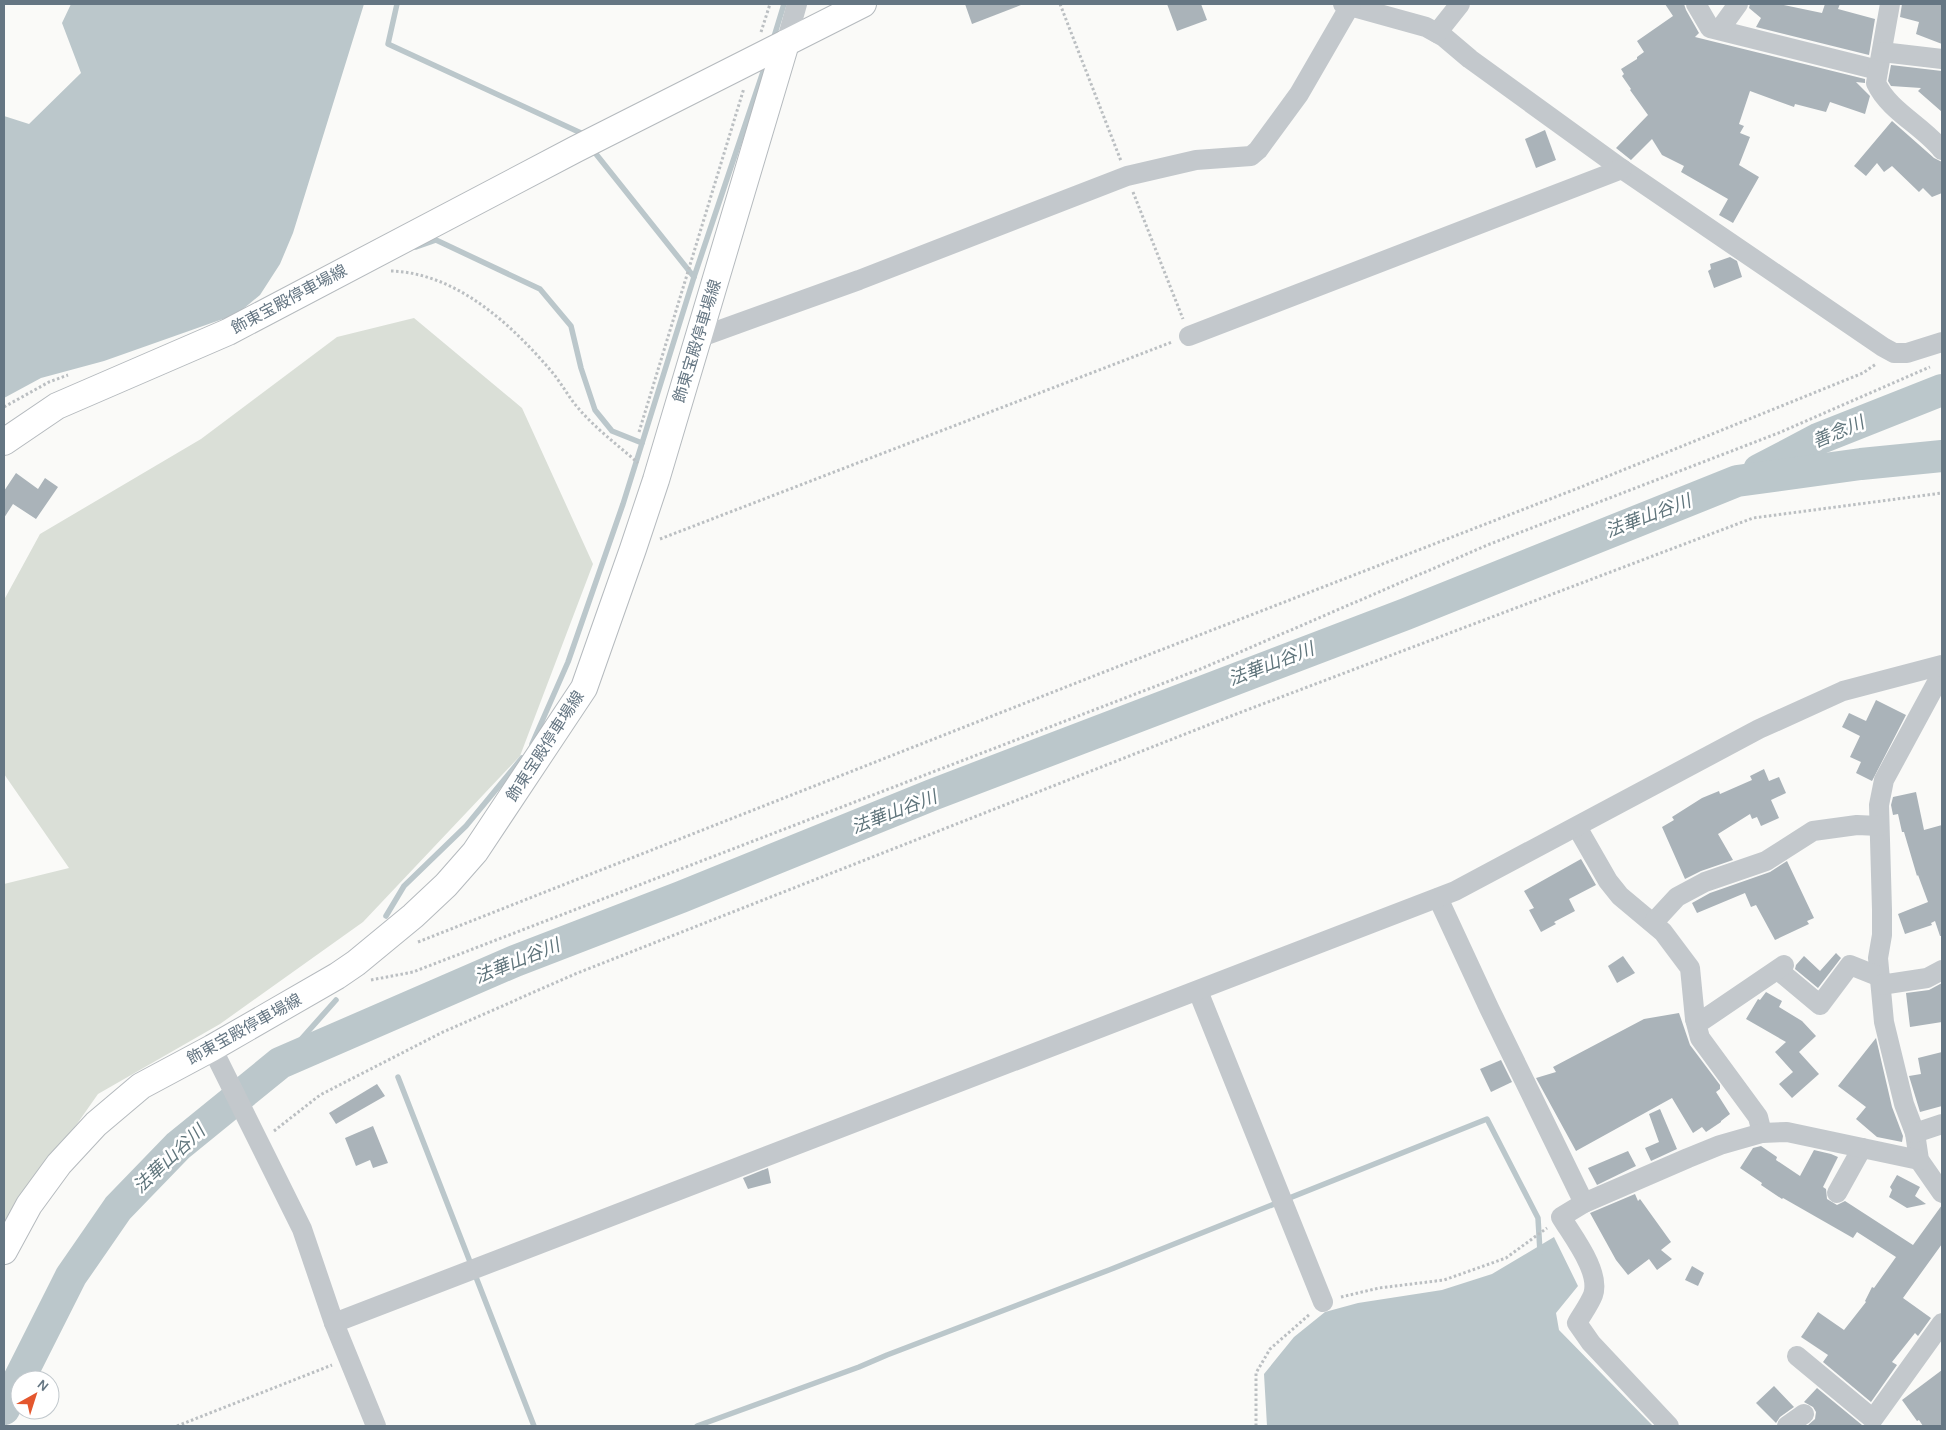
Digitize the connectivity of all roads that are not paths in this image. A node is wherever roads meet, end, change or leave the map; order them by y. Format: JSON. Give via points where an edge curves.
{"nodes":[{"id":1,"x":798,"y":4,"type":"edge"},
{"id":2,"x":863,"y":4,"type":"edge"},
{"id":3,"x":1348,"y":4,"type":"edge"},
{"id":4,"x":1460,"y":4,"type":"edge"},
{"id":5,"x":1696,"y":4,"type":"edge"},
{"id":6,"x":1738,"y":4,"type":"edge"},
{"id":7,"x":1890,"y":4,"type":"edge"},
{"id":8,"x":1720,"y":29,"type":"junction"},
{"id":9,"x":1437,"y":34,"type":"junction"},
{"id":10,"x":768,"y":52,"type":"junction"},
{"id":11,"x":1942,"y":59,"type":"edge"},
{"id":12,"x":1880,"y":61,"type":"junction"},
{"id":13,"x":1942,"y":150,"type":"edge"},
{"id":14,"x":1622,"y":169,"type":"junction"},
{"id":15,"x":1189,"y":336,"type":"road end"},
{"id":16,"x":698,"y":338,"type":"junction"},
{"id":17,"x":1942,"y":342,"type":"edge"},
{"id":18,"x":4,"y":442,"type":"edge"},
{"id":19,"x":1941,"y":675,"type":"edge"},
{"id":20,"x":1879,"y":826,"type":"junction"},
{"id":21,"x":1577,"y":827,"type":"junction"},
{"id":22,"x":1438,"y":898,"type":"junction"},
{"id":23,"x":1653,"y":923,"type":"junction"},
{"id":24,"x":1942,"y":970,"type":"edge"},
{"id":25,"x":1880,"y":981,"type":"junction"},
{"id":26,"x":1198,"y":991,"type":"junction"},
{"id":27,"x":1695,"y":1019,"type":"junction"},
{"id":28,"x":212,"y":1048,"type":"junction"},
{"id":29,"x":1942,"y":1124,"type":"edge"},
{"id":30,"x":1762,"y":1133,"type":"junction"},
{"id":31,"x":1916,"y":1133,"type":"junction"},
{"id":32,"x":1862,"y":1148,"type":"junction"},
{"id":33,"x":1919,"y":1160,"type":"junction"},
{"id":34,"x":1837,"y":1193,"type":"dead end"},
{"id":35,"x":1942,"y":1193,"type":"edge"},
{"id":36,"x":1584,"y":1203,"type":"junction"},
{"id":37,"x":4,"y":1251,"type":"edge"},
{"id":38,"x":1323,"y":1302,"type":"road end"},
{"id":39,"x":334,"y":1323,"type":"junction"},
{"id":40,"x":1942,"y":1323,"type":"edge"},
{"id":41,"x":1797,"y":1356,"type":"dead end"},
{"id":42,"x":1804,"y":1414,"type":"dead end"},
{"id":43,"x":376,"y":1426,"type":"edge"},
{"id":44,"x":1669,"y":1426,"type":"edge"},
{"id":45,"x":1787,"y":1426,"type":"edge"}],
"edges":[{"from":1,"to":10,"type":"street"},
{"from":2,"to":10,"type":"main road"},
{"from":3,"to":9,"type":"street","via":[[1426,27]]},
{"from":3,"to":16,"type":"street","via":[[1299,94],[1251,156],[1196,160],[1127,176]]},
{"from":4,"to":9,"type":"street"},
{"from":5,"to":8,"type":"street","via":[[1710,28]]},
{"from":6,"to":8,"type":"street"},
{"from":7,"to":12,"type":"street"},
{"from":8,"to":12,"type":"street"},
{"from":9,"to":14,"type":"street"},
{"from":10,"to":16,"type":"main road","name":"飾東宝殿停車場線"},
{"from":10,"to":18,"type":"main road","name":"飾東宝殿停車場線","via":[[228,332],[57,406]]},
{"from":11,"to":12,"type":"street"},
{"from":12,"to":13,"type":"street","via":[[1876,83],[1881,94]]},
{"from":14,"to":15,"type":"street"},
{"from":14,"to":17,"type":"street","via":[[1894,353],[1907,353]]},
{"from":16,"to":28,"type":"main road","name":"飾東宝殿停車場線","via":[[634,549],[584,688],[475,852],[413,916],[356,963]]},
{"from":19,"to":20,"type":"street","via":[[1884,780]]},
{"from":19,"to":21,"type":"street","via":[[1843,691],[1759,729]]},
{"from":20,"to":23,"type":"street","via":[[1857,825],[1814,831],[1766,861],[1705,882],[1677,897]]},
{"from":20,"to":25,"type":"street"},
{"from":21,"to":22,"type":"street"},
{"from":21,"to":23,"type":"street","via":[[1616,891]]},
{"from":22,"to":26,"type":"street"},
{"from":22,"to":36,"type":"street"},
{"from":23,"to":27,"type":"street","via":[[1664,932],[1690,968]]},
{"from":24,"to":25,"type":"street","via":[[1927,978]]},
{"from":25,"to":27,"type":"street","via":[[1850,965],[1820,1005],[1781,967],[1702,1020]]},
{"from":25,"to":31,"type":"street","via":[[1886,1031],[1904,1104]]},
{"from":26,"to":38,"type":"street"},
{"from":26,"to":39,"type":"street"},
{"from":27,"to":30,"type":"street","via":[[1700,1038],[1758,1117]]},
{"from":28,"to":37,"type":"main road","name":"飾東宝殿停車場線","via":[[141,1086],[96,1124],[59,1164],[29,1205]]},
{"from":28,"to":39,"type":"street","via":[[302,1229]]},
{"from":29,"to":31,"type":"street"},
{"from":30,"to":32,"type":"street","via":[[1787,1132]]},
{"from":30,"to":36,"type":"street","via":[[1720,1145]]},
{"from":31,"to":33,"type":"street"},
{"from":32,"to":33,"type":"street"},
{"from":32,"to":34,"type":"street"},
{"from":33,"to":35,"type":"street"},
{"from":36,"to":44,"type":"street","via":[[1561,1217],[1592,1269],[1595,1282],[1593,1295],[1577,1323],[1591,1343]]},
{"from":39,"to":43,"type":"street"},
{"from":40,"to":41,"type":"street","via":[[1873,1419]]},
{"from":42,"to":45,"type":"street"}]}
